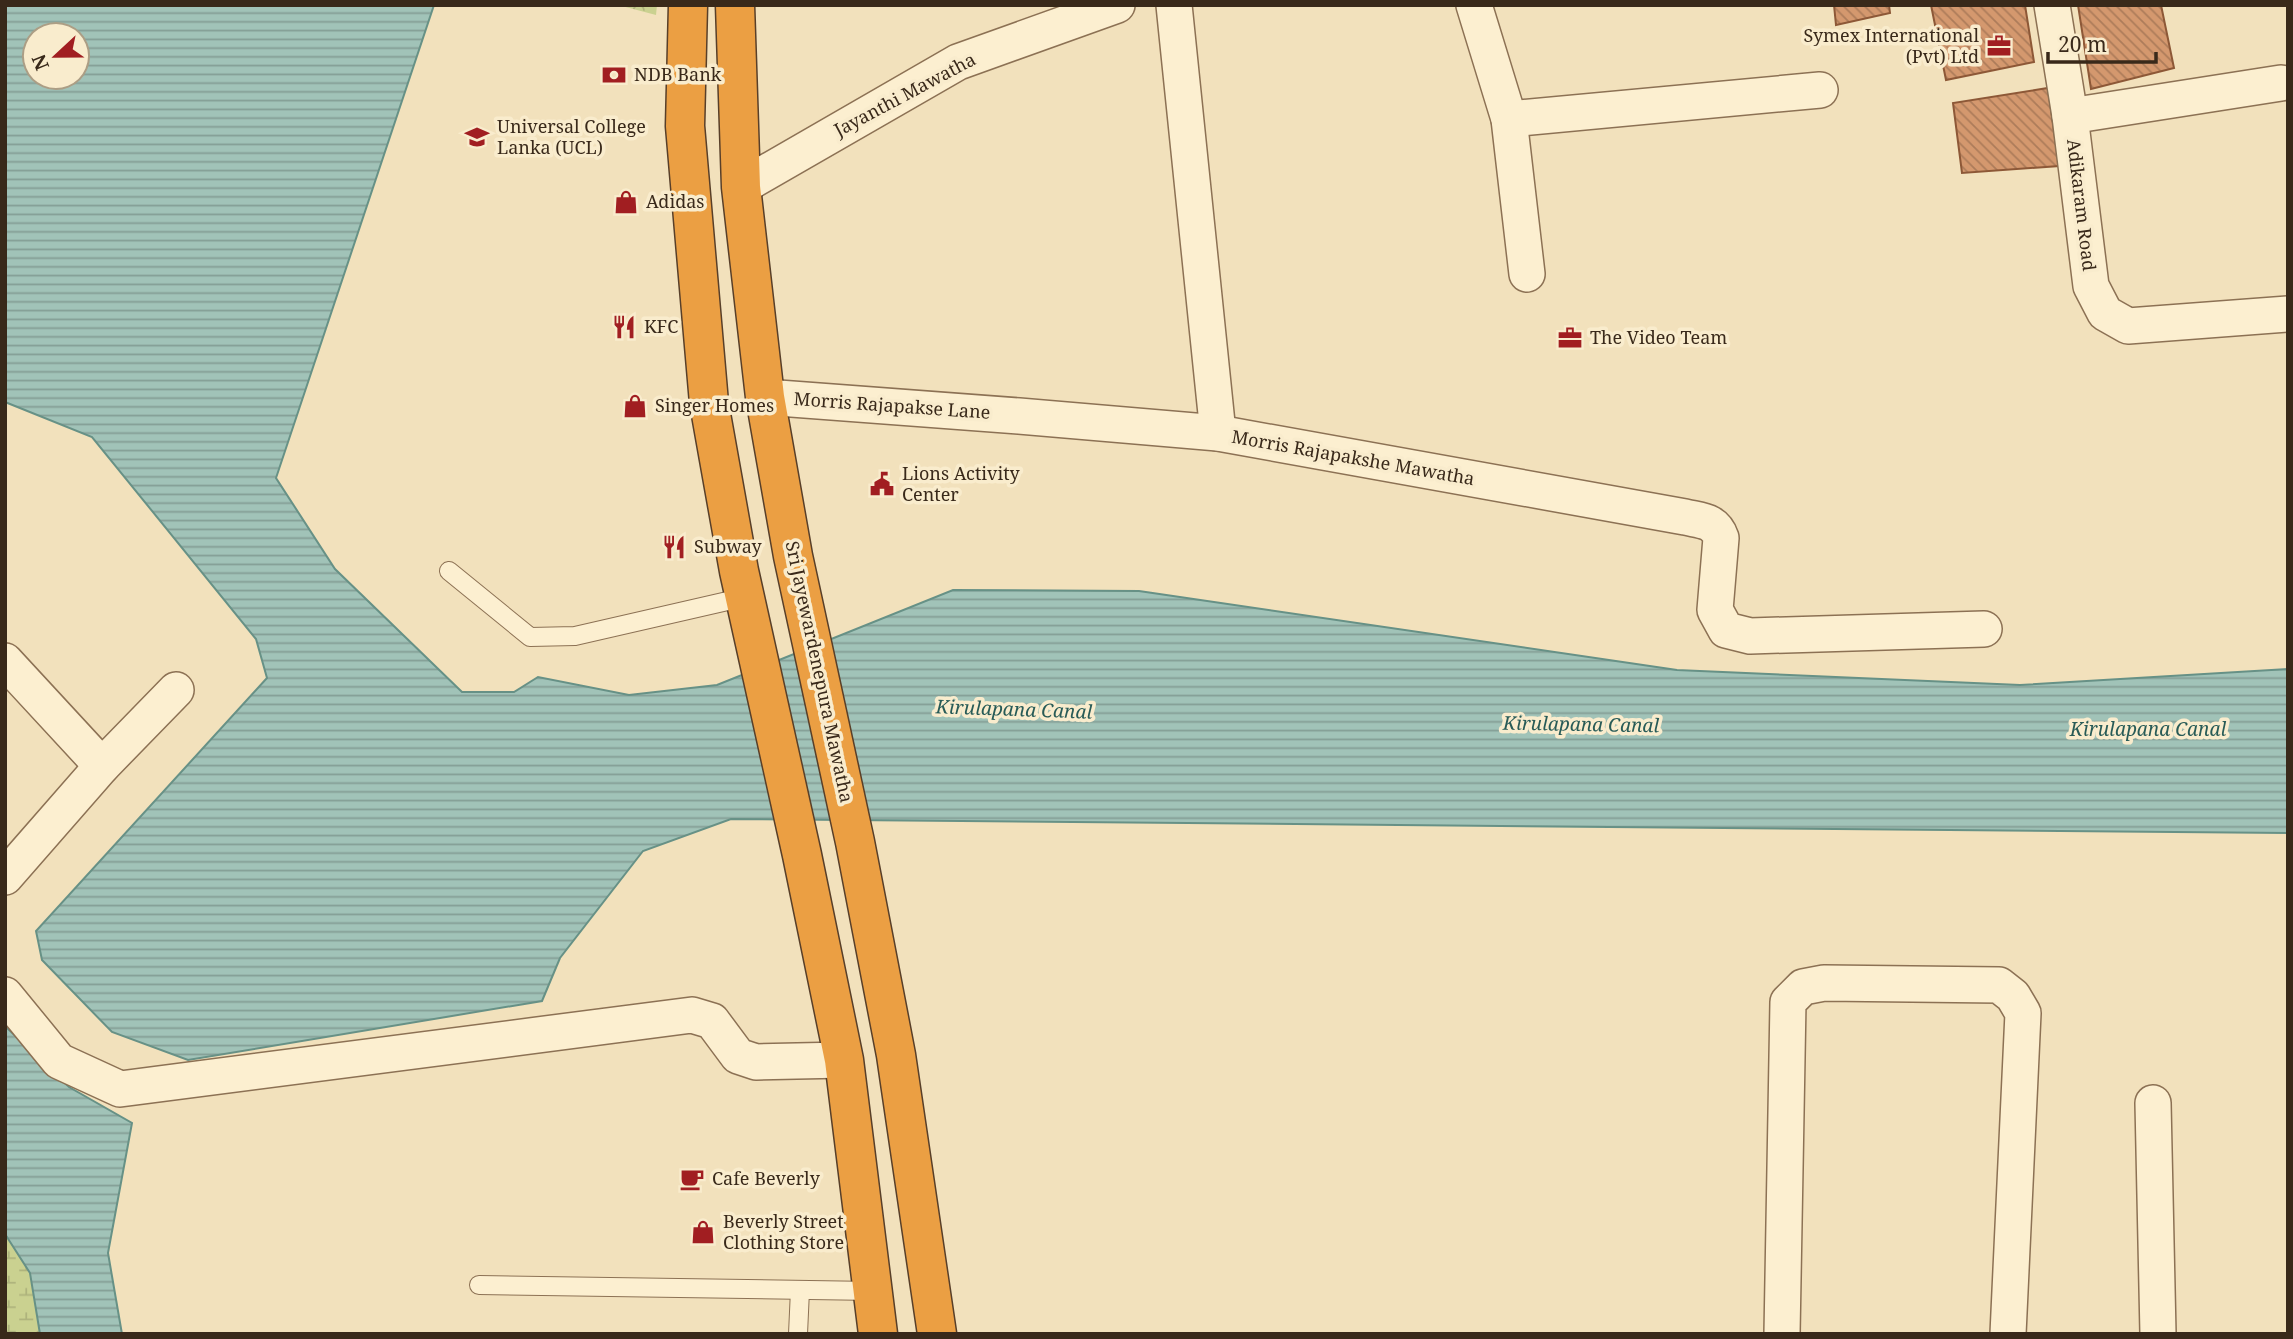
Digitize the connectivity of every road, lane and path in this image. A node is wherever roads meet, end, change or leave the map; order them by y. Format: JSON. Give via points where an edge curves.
{"nodes":[{"id":1,"x":688,"y":5,"type":"edge"},
{"id":2,"x":735,"y":5,"type":"edge"},
{"id":3,"x":1117,"y":5,"type":"edge"},
{"id":4,"x":1174,"y":5,"type":"edge"},
{"id":5,"x":1474,"y":5,"type":"edge"},
{"id":6,"x":2052,"y":5,"type":"edge"},
{"id":7,"x":2281,"y":83,"type":"dead end"},
{"id":8,"x":1820,"y":90,"type":"dead end"},
{"id":9,"x":2070,"y":116,"type":"junction"},
{"id":10,"x":1509,"y":119,"type":"junction"},
{"id":11,"x":741,"y":187,"type":"junction"},
{"id":12,"x":1527,"y":274,"type":"dead end"},
{"id":13,"x":2288,"y":314,"type":"edge"},
{"id":14,"x":765,"y":397,"type":"junction"},
{"id":15,"x":1019,"y":416,"type":"joint"},
{"id":16,"x":1218,"y":433,"type":"junction"},
{"id":17,"x":449,"y":571,"type":"dead end"},
{"id":18,"x":742,"y":584,"type":"junction"},
{"id":19,"x":1984,"y":629,"type":"dead end"},
{"id":20,"x":5,"y":661,"type":"edge"},
{"id":21,"x":176,"y":690,"type":"dead end"},
{"id":22,"x":102,"y":766,"type":"junction"},
{"id":23,"x":5,"y":877,"type":"edge"},
{"id":24,"x":5,"y":995,"type":"edge"},
{"id":25,"x":844,"y":1060,"type":"junction"},
{"id":26,"x":2153,"y":1103,"type":"dead end"},
{"id":27,"x":480,"y":1285,"type":"dead end"},
{"id":28,"x":800,"y":1290,"type":"junction"},
{"id":29,"x":873,"y":1291,"type":"junction"},
{"id":30,"x":798,"y":1334,"type":"edge"},
{"id":31,"x":878,"y":1334,"type":"edge"},
{"id":32,"x":937,"y":1334,"type":"edge"},
{"id":33,"x":1782,"y":1334,"type":"edge"},
{"id":34,"x":2008,"y":1334,"type":"edge"},
{"id":35,"x":2158,"y":1334,"type":"edge"}],
"edges":[{"from":1,"to":18,"type":"highway","via":[[685,126],[709,403]]},
{"from":2,"to":11,"type":"highway","name":"Sri Jayewardenepura Mawatha"},
{"from":3,"to":11,"type":"street","name":"Jayanthi Mawatha","via":[[958,62]]},
{"from":4,"to":16,"type":"street"},
{"from":5,"to":10,"type":"street"},
{"from":6,"to":9,"type":"street","name":"Adikaram Road"},
{"from":7,"to":9,"type":"street","name":"Adikaram Road"},
{"from":8,"to":10,"type":"street"},
{"from":9,"to":13,"type":"street","name":"Adikaram Road","via":[[2091,286],[2105,313],[2129,326]]},
{"from":10,"to":12,"type":"street"},
{"from":11,"to":14,"type":"highway","name":"Sri Jayewardenepura Mawatha"},
{"from":14,"to":15,"type":"street","name":"Morris Rajapakse Lane"},
{"from":14,"to":32,"type":"highway","name":"Sri Jayewardenepura Mawatha","via":[[793,556],[896,1055]]},
{"from":15,"to":16,"type":"street","name":"Morris Rajapakshe Mawatha"},
{"from":16,"to":19,"type":"street","name":"Morris Rajapakshe Mawatha","via":[[1711,523],[1721,538],[1715,610],[1726,630],[1750,636]]},
{"from":17,"to":18,"type":"lane","via":[[530,637],[575,636]]},
{"from":18,"to":25,"type":"highway"},
{"from":20,"to":22,"type":"street"},
{"from":21,"to":22,"type":"street"},
{"from":22,"to":23,"type":"street"},
{"from":24,"to":25,"type":"street","via":[[59,1061],[120,1089],[692,1015],[712,1021],[738,1056],[757,1062]]},
{"from":25,"to":29,"type":"highway"},
{"from":26,"to":35,"type":"street"},
{"from":27,"to":28,"type":"lane"},
{"from":28,"to":29,"type":"lane"},
{"from":28,"to":30,"type":"lane"},
{"from":29,"to":31,"type":"highway"},
{"from":33,"to":34,"type":"street","via":[[1788,1002],[1803,988],[1824,983],[1998,985],[2013,996],[2024,1013]]}]}
